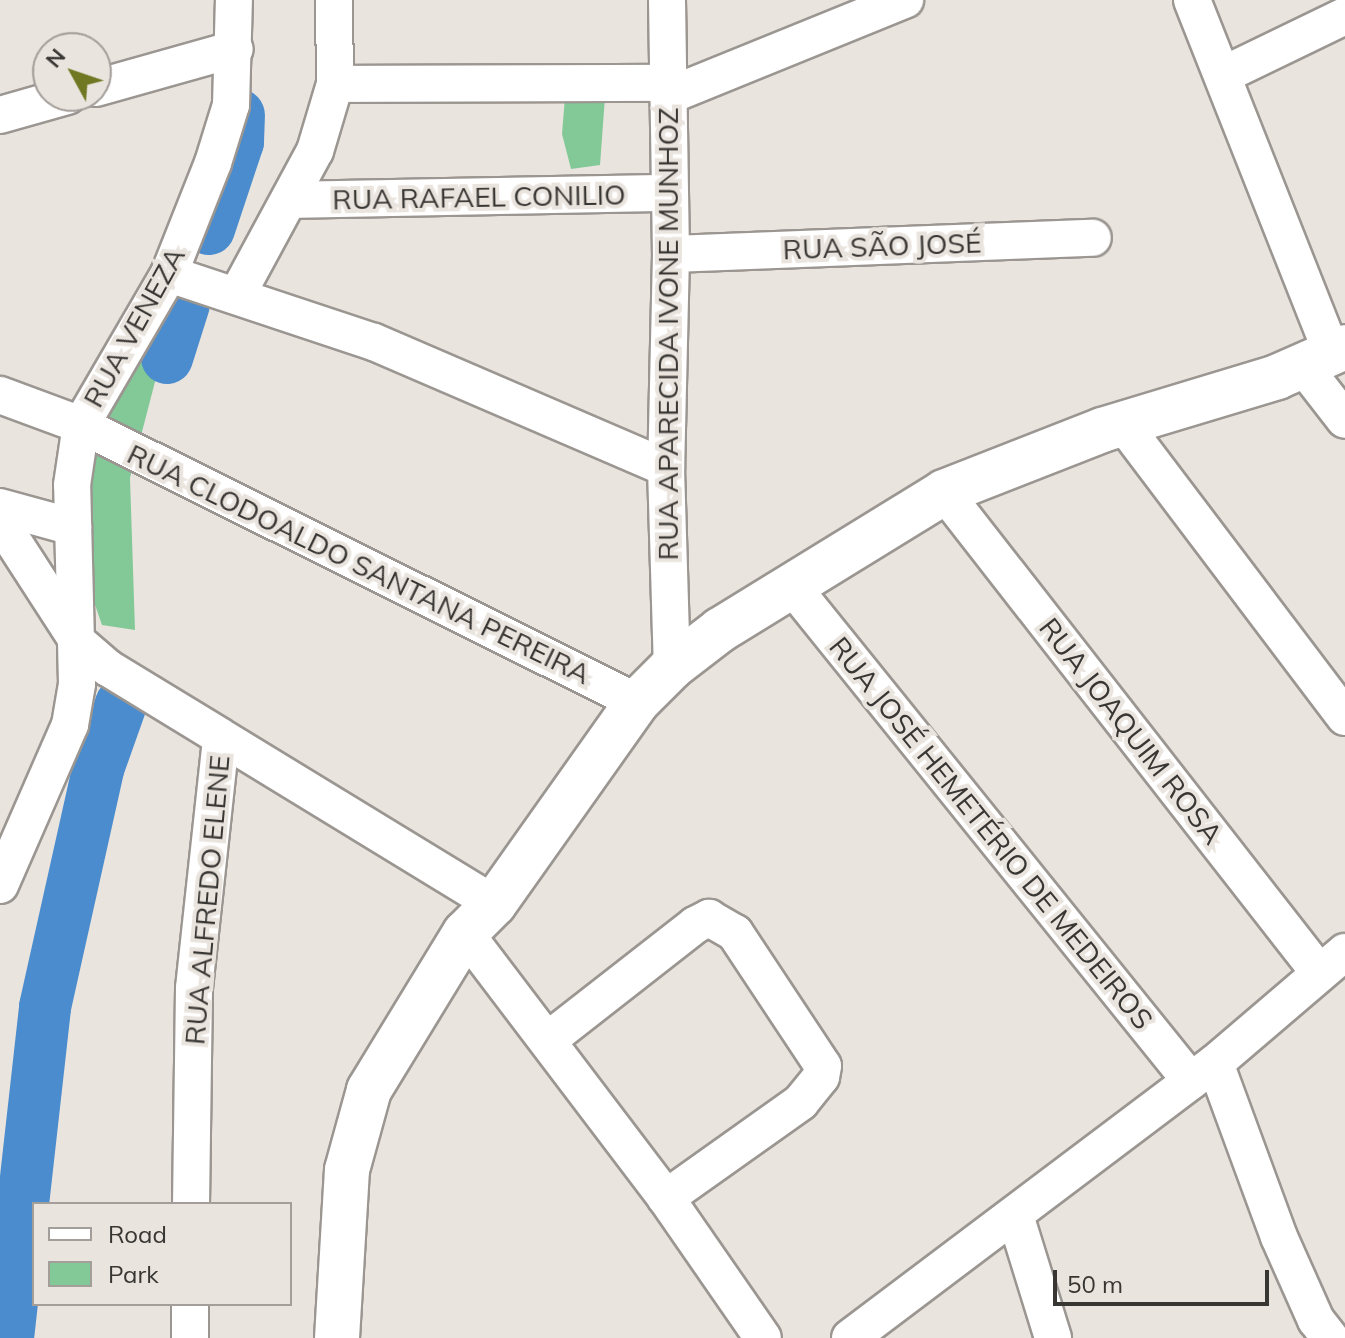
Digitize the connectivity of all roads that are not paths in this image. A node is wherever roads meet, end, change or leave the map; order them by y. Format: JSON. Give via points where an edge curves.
{"nodes":[{"id":1,"x":234,"y":0,"type":"edge"},
{"id":2,"x":334,"y":0,"type":"edge"},
{"id":3,"x":667,"y":0,"type":"edge"},
{"id":4,"x":905,"y":0,"type":"edge"},
{"id":5,"x":1192,"y":0,"type":"edge"},
{"id":6,"x":1345,"y":16,"type":"edge"},
{"id":7,"x":235,"y":49,"type":"junction"},
{"id":8,"x":1223,"y":75,"type":"junction"},
{"id":9,"x":112,"y":84,"type":"edge"},
{"id":10,"x":335,"y":84,"type":"junction"},
{"id":11,"x":668,"y":90,"type":"junction"},
{"id":12,"x":32,"y":106,"type":"edge"},
{"id":13,"x":0,"y":115,"type":"edge"},
{"id":14,"x":668,"y":193,"type":"junction"},
{"id":15,"x":290,"y":200,"type":"junction"},
{"id":16,"x":1093,"y":238,"type":"dead end"},
{"id":17,"x":671,"y":254,"type":"junction"},
{"id":18,"x":169,"y":274,"type":"junction"},
{"id":19,"x":237,"y":295,"type":"junction"},
{"id":20,"x":1327,"y":356,"type":"edge"},
{"id":21,"x":0,"y":395,"type":"edge"},
{"id":22,"x":1345,"y":420,"type":"edge"},
{"id":23,"x":81,"y":425,"type":"junction"},
{"id":24,"x":1124,"y":425,"type":"junction"},
{"id":25,"x":666,"y":468,"type":"junction"},
{"id":26,"x":944,"y":492,"type":"junction"},
{"id":27,"x":0,"y":507,"type":"edge"},
{"id":28,"x":0,"y":521,"type":"edge"},
{"id":29,"x":73,"y":527,"type":"junction"},
{"id":30,"x":791,"y":585,"type":"junction"},
{"id":31,"x":79,"y":643,"type":"junction"},
{"id":32,"x":672,"y":667,"type":"junction"},
{"id":33,"x":637,"y":702,"type":"junction"},
{"id":34,"x":1345,"y":717,"type":"edge"},
{"id":35,"x":221,"y":739,"type":"junction"},
{"id":36,"x":0,"y":885,"type":"edge"},
{"id":37,"x":480,"y":919,"type":"junction"},
{"id":38,"x":1332,"y":961,"type":"edge"},
{"id":39,"x":548,"y":1040,"type":"junction"},
{"id":40,"x":1203,"y":1072,"type":"junction"},
{"id":41,"x":666,"y":1198,"type":"junction"},
{"id":42,"x":191,"y":1202,"type":"edge"},
{"id":43,"x":1015,"y":1215,"type":"junction"},
{"id":44,"x":190,"y":1306,"type":"edge"},
{"id":45,"x":190,"y":1338,"type":"edge"},
{"id":46,"x":337,"y":1338,"type":"edge"},
{"id":47,"x":763,"y":1338,"type":"edge"},
{"id":48,"x":850,"y":1338,"type":"edge"},
{"id":49,"x":1053,"y":1338,"type":"edge"},
{"id":50,"x":1330,"y":1338,"type":"edge"}],
"edges":[{"from":1,"to":7,"type":"street","name":"RUA VENEZA"},
{"from":2,"to":10,"type":"street"},
{"from":3,"to":11,"type":"street","name":"RUA APARECIDA IVONE MUNHOZ"},
{"from":4,"to":11,"type":"street"},
{"from":5,"to":8,"type":"street"},
{"from":6,"to":8,"type":"street"},
{"from":7,"to":9,"type":"street"},
{"from":7,"to":18,"type":"street","name":"RUA VENEZA","via":[[231,105]]},
{"from":8,"to":20,"type":"street"},
{"from":10,"to":11,"type":"street"},
{"from":10,"to":15,"type":"street","via":[[315,151]]},
{"from":11,"to":14,"type":"street","name":"RUA APARECIDA IVONE MUNHOZ"},
{"from":12,"to":13,"type":"street"},
{"from":14,"to":15,"type":"street","name":"RUA RAFAEL CONILIO"},
{"from":14,"to":17,"type":"street","name":"RUA APARECIDA IVONE MUNHOZ"},
{"from":15,"to":19,"type":"street"},
{"from":16,"to":17,"type":"street","name":"RUA SÃO JOSÉ"},
{"from":17,"to":25,"type":"street","name":"RUA APARECIDA IVONE MUNHOZ"},
{"from":18,"to":19,"type":"street"},
{"from":18,"to":23,"type":"street","name":"RUA VENEZA"},
{"from":19,"to":25,"type":"street","via":[[374,342]]},
{"from":20,"to":22,"type":"street"},
{"from":20,"to":24,"type":"main road"},
{"from":21,"to":23,"type":"street","name":"RUA CLODOALDO SANTANA PEREIRA"},
{"from":23,"to":29,"type":"street","name":"RUA VENEZA"},
{"from":23,"to":33,"type":"street","name":"RUA CLODOALDO SANTANA PEREIRA"},
{"from":24,"to":26,"type":"main road","via":[[1005,464]]},
{"from":24,"to":34,"type":"street"},
{"from":25,"to":32,"type":"street","name":"RUA APARECIDA IVONE MUNHOZ"},
{"from":26,"to":30,"type":"main road"},
{"from":26,"to":38,"type":"street","name":"RUA JOAQUIM ROSA"},
{"from":27,"to":29,"type":"street"},
{"from":28,"to":31,"type":"street"},
{"from":29,"to":31,"type":"street","name":"RUA VENEZA"},
{"from":30,"to":32,"type":"main road"},
{"from":30,"to":40,"type":"street","name":"RUA JOSÉ HEMETÉRIO DE MEDEIROS"},
{"from":31,"to":35,"type":"street"},
{"from":31,"to":36,"type":"street","name":"RUA VENEZA","via":[[70,725]]},
{"from":32,"to":33,"type":"main road"},
{"from":33,"to":37,"type":"main road"},
{"from":35,"to":37,"type":"street"},
{"from":35,"to":42,"type":"street","name":"RUA ALFREDO ELENE","via":[[194,988]]},
{"from":37,"to":39,"type":"street"},
{"from":37,"to":46,"type":"main road","via":[[369,1090],[347,1170]]},
{"from":38,"to":40,"type":"street"},
{"from":39,"to":41,"type":"street"},
{"from":39,"to":41,"type":"street","via":[[695,925],[709,918],[735,933],[823,1066],[821,1077],[801,1102]]},
{"from":40,"to":43,"type":"street"},
{"from":40,"to":50,"type":"street","name":"RUA JOSÉ HEMETÉRIO DE MEDEIROS","via":[[1316,1320]]},
{"from":41,"to":47,"type":"street"},
{"from":43,"to":48,"type":"street"},
{"from":43,"to":49,"type":"street"},
{"from":44,"to":45,"type":"street"}]}
